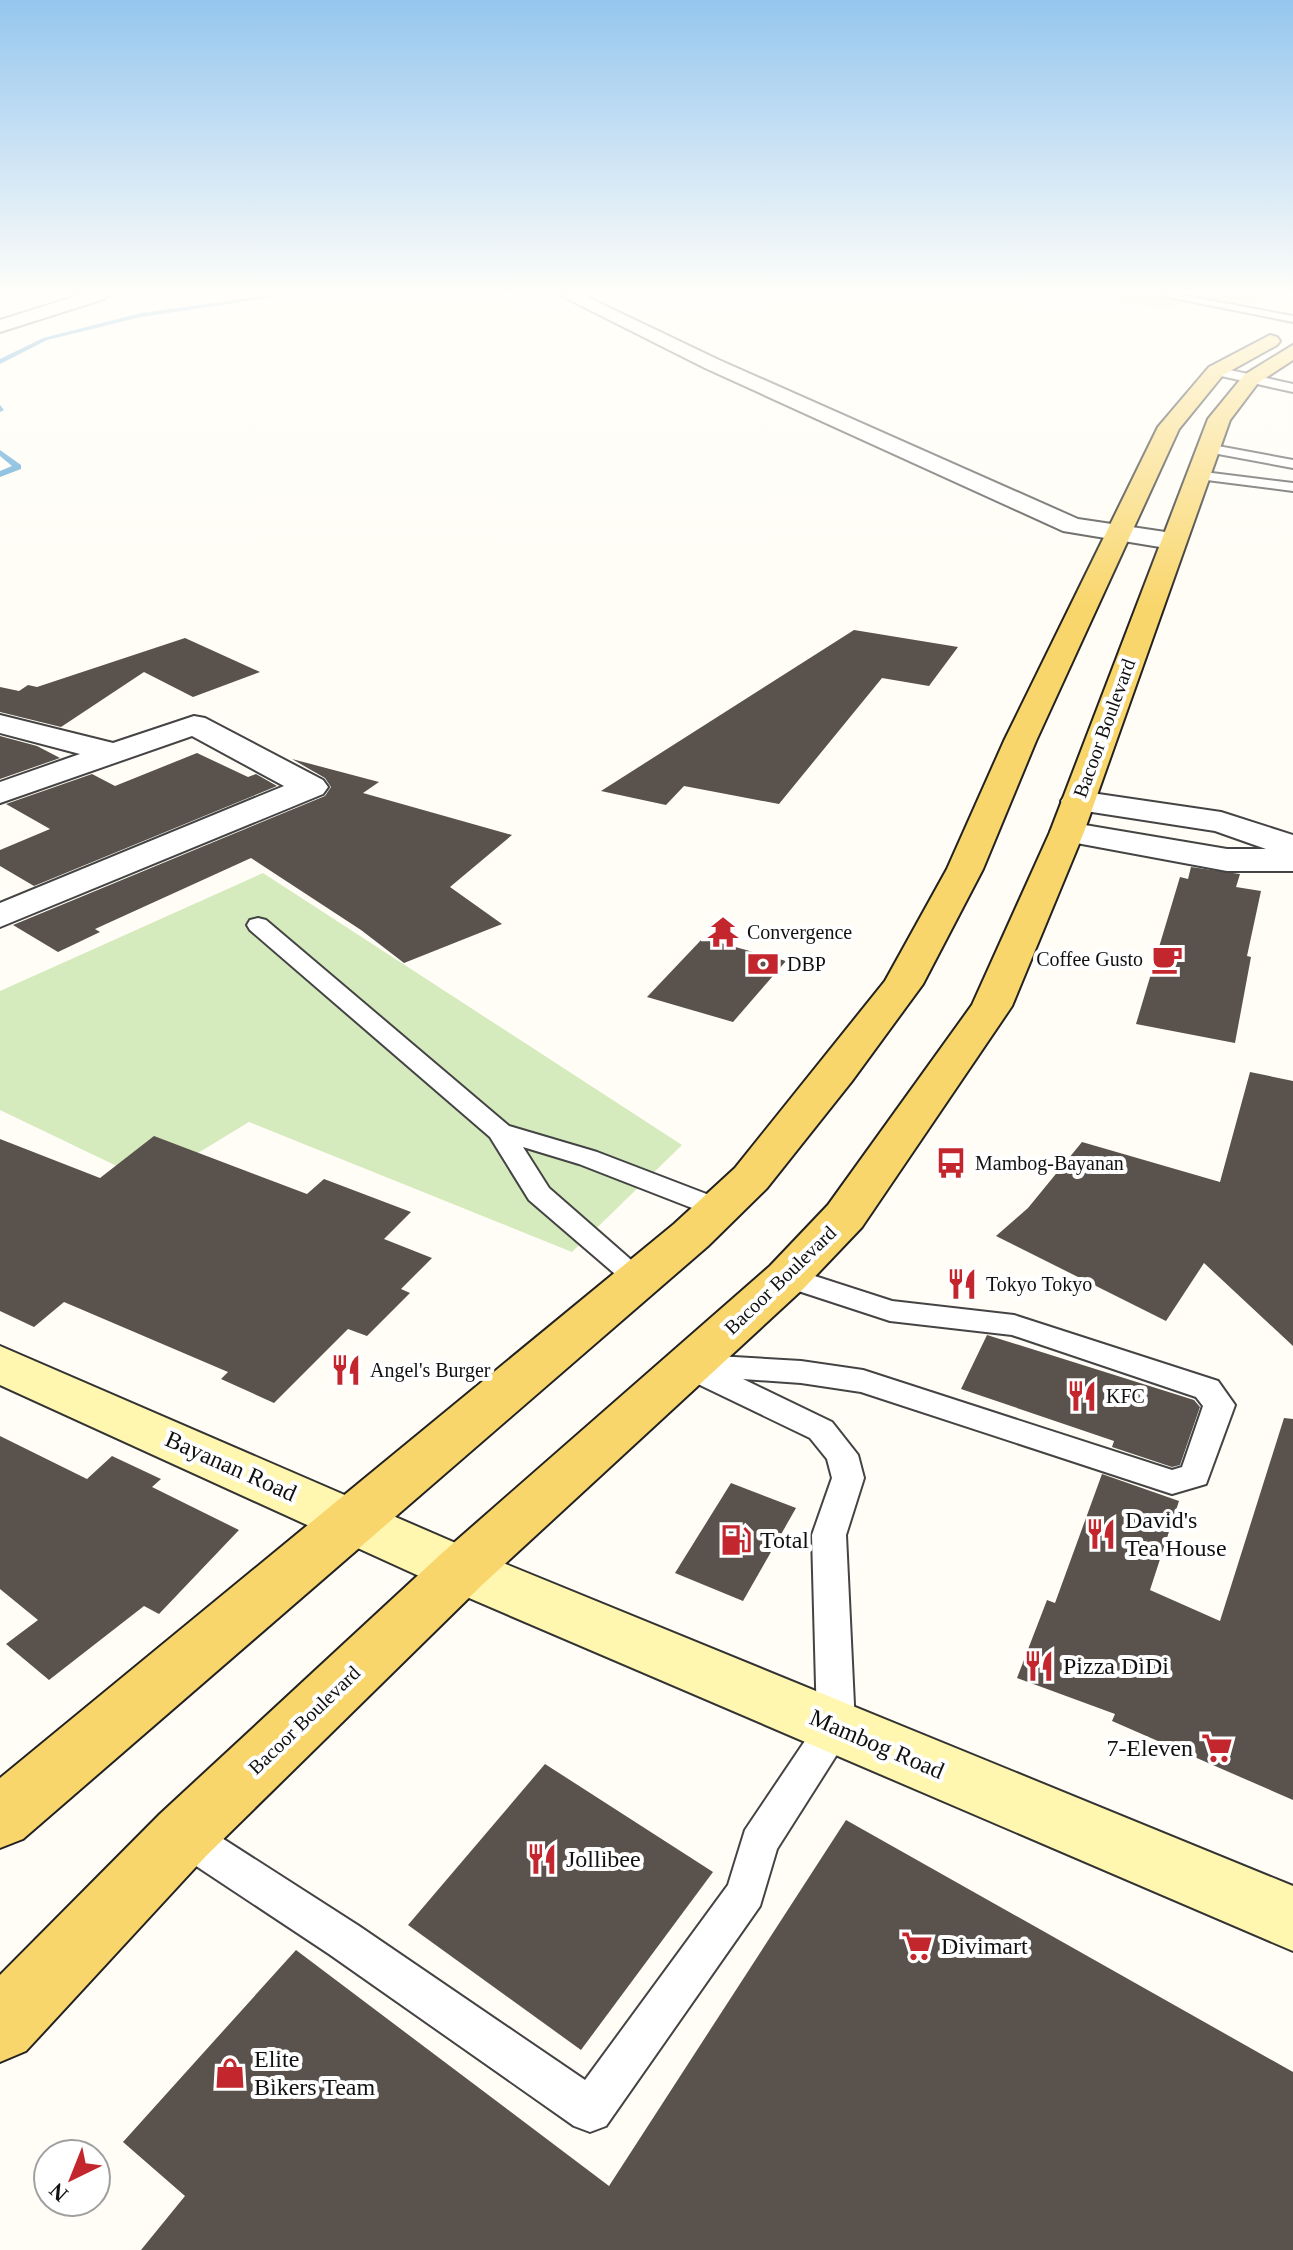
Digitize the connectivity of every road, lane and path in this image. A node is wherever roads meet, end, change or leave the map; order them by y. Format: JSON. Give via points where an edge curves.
{"nodes":[{"id":1,"x":792,"y":400,"type":"edge"},
{"id":2,"x":1192,"y":400,"type":"edge"},
{"id":3,"x":1234,"y":400,"type":"edge"},
{"id":4,"x":1202,"y":462,"type":"junction"},
{"id":5,"x":1293,"y":464,"type":"edge"},
{"id":6,"x":1293,"y":487,"type":"edge"},
{"id":7,"x":1116,"y":534,"type":"junction"},
{"id":8,"x":1172,"y":541,"type":"junction"},
{"id":9,"x":0,"y":724,"type":"edge"},
{"id":10,"x":111,"y":752,"type":"junction"},
{"id":11,"x":0,"y":793,"type":"edge"},
{"id":12,"x":1072,"y":817,"type":"junction"},
{"id":13,"x":1293,"y":847,"type":"edge"},
{"id":14,"x":1293,"y":860,"type":"edge"},
{"id":15,"x":0,"y":916,"type":"edge"},
{"id":16,"x":258,"y":925,"type":"dead end"},
{"id":17,"x":500,"y":1132,"type":"junction"},
{"id":18,"x":720,"y":1209,"type":"junction"},
{"id":19,"x":787,"y":1277,"type":"junction"},
{"id":20,"x":639,"y":1279,"type":"junction"},
{"id":21,"x":0,"y":1364,"type":"edge"},
{"id":22,"x":688,"y":1366,"type":"junction"},
{"id":23,"x":353,"y":1520,"type":"junction"},
{"id":24,"x":461,"y":1570,"type":"junction"},
{"id":25,"x":836,"y":1726,"type":"junction"},
{"id":26,"x":0,"y":1818,"type":"edge"},
{"id":27,"x":183,"y":1835,"type":"junction"},
{"id":28,"x":1293,"y":1919,"type":"edge"},
{"id":29,"x":0,"y":2026,"type":"edge"}],
"edges":[{"from":1,"to":7,"type":"street","via":[[1072,526]]},
{"from":2,"to":7,"type":"main road","via":[[1169,427]]},
{"from":3,"to":4,"type":"main road","name":"Bacoor Boulevard","via":[[1219,419]]},
{"from":4,"to":5,"type":"lane"},
{"from":4,"to":6,"type":"lane"},
{"from":4,"to":8,"type":"main road","name":"Bacoor Boulevard"},
{"from":7,"to":8,"type":"street"},
{"from":7,"to":18,"type":"main road","via":[[965,869],[903,984],[802,1118]]},
{"from":8,"to":12,"type":"main road","name":"Bacoor Boulevard"},
{"from":9,"to":10,"type":"street"},
{"from":10,"to":11,"type":"street"},
{"from":10,"to":15,"type":"street","via":[[194,725],[311,787]]},
{"from":12,"to":13,"type":"street","via":[[1221,822]]},
{"from":12,"to":14,"type":"street","via":[[1227,860]]},
{"from":12,"to":19,"type":"main road","name":"Bacoor Boulevard","via":[[992,1006],[845,1216]]},
{"from":16,"to":17,"type":"lane"},
{"from":17,"to":18,"type":"lane","via":[[588,1158]]},
{"from":17,"to":20,"type":"lane","via":[[539,1194]]},
{"from":18,"to":20,"type":"main road"},
{"from":19,"to":22,"type":"main road","name":"Bacoor Boulevard"},
{"from":19,"to":22,"type":"lane","via":[[890,1311],[1014,1325],[1207,1389],[1219,1405],[1195,1475],[1172,1482],[863,1381]]},
{"from":20,"to":23,"type":"main road"},
{"from":21,"to":23,"type":"main road","name":"Bayanan Road"},
{"from":22,"to":24,"type":"main road","name":"Bacoor Boulevard"},
{"from":22,"to":25,"type":"lane","via":[[821,1430],[842,1455],[848,1478],[829,1535]]},
{"from":23,"to":24,"type":"main road","name":"Bayanan Road"},
{"from":23,"to":26,"type":"main road"},
{"from":24,"to":25,"type":"main road","name":"Mambog Road"},
{"from":24,"to":27,"type":"main road","name":"Bacoor Boulevard"},
{"from":25,"to":27,"type":"lane","via":[[759,1843],[746,1893],[590,2110]]},
{"from":25,"to":28,"type":"main road","name":"Mambog Road"},
{"from":27,"to":29,"type":"main road","name":"Bacoor Boulevard"}]}
